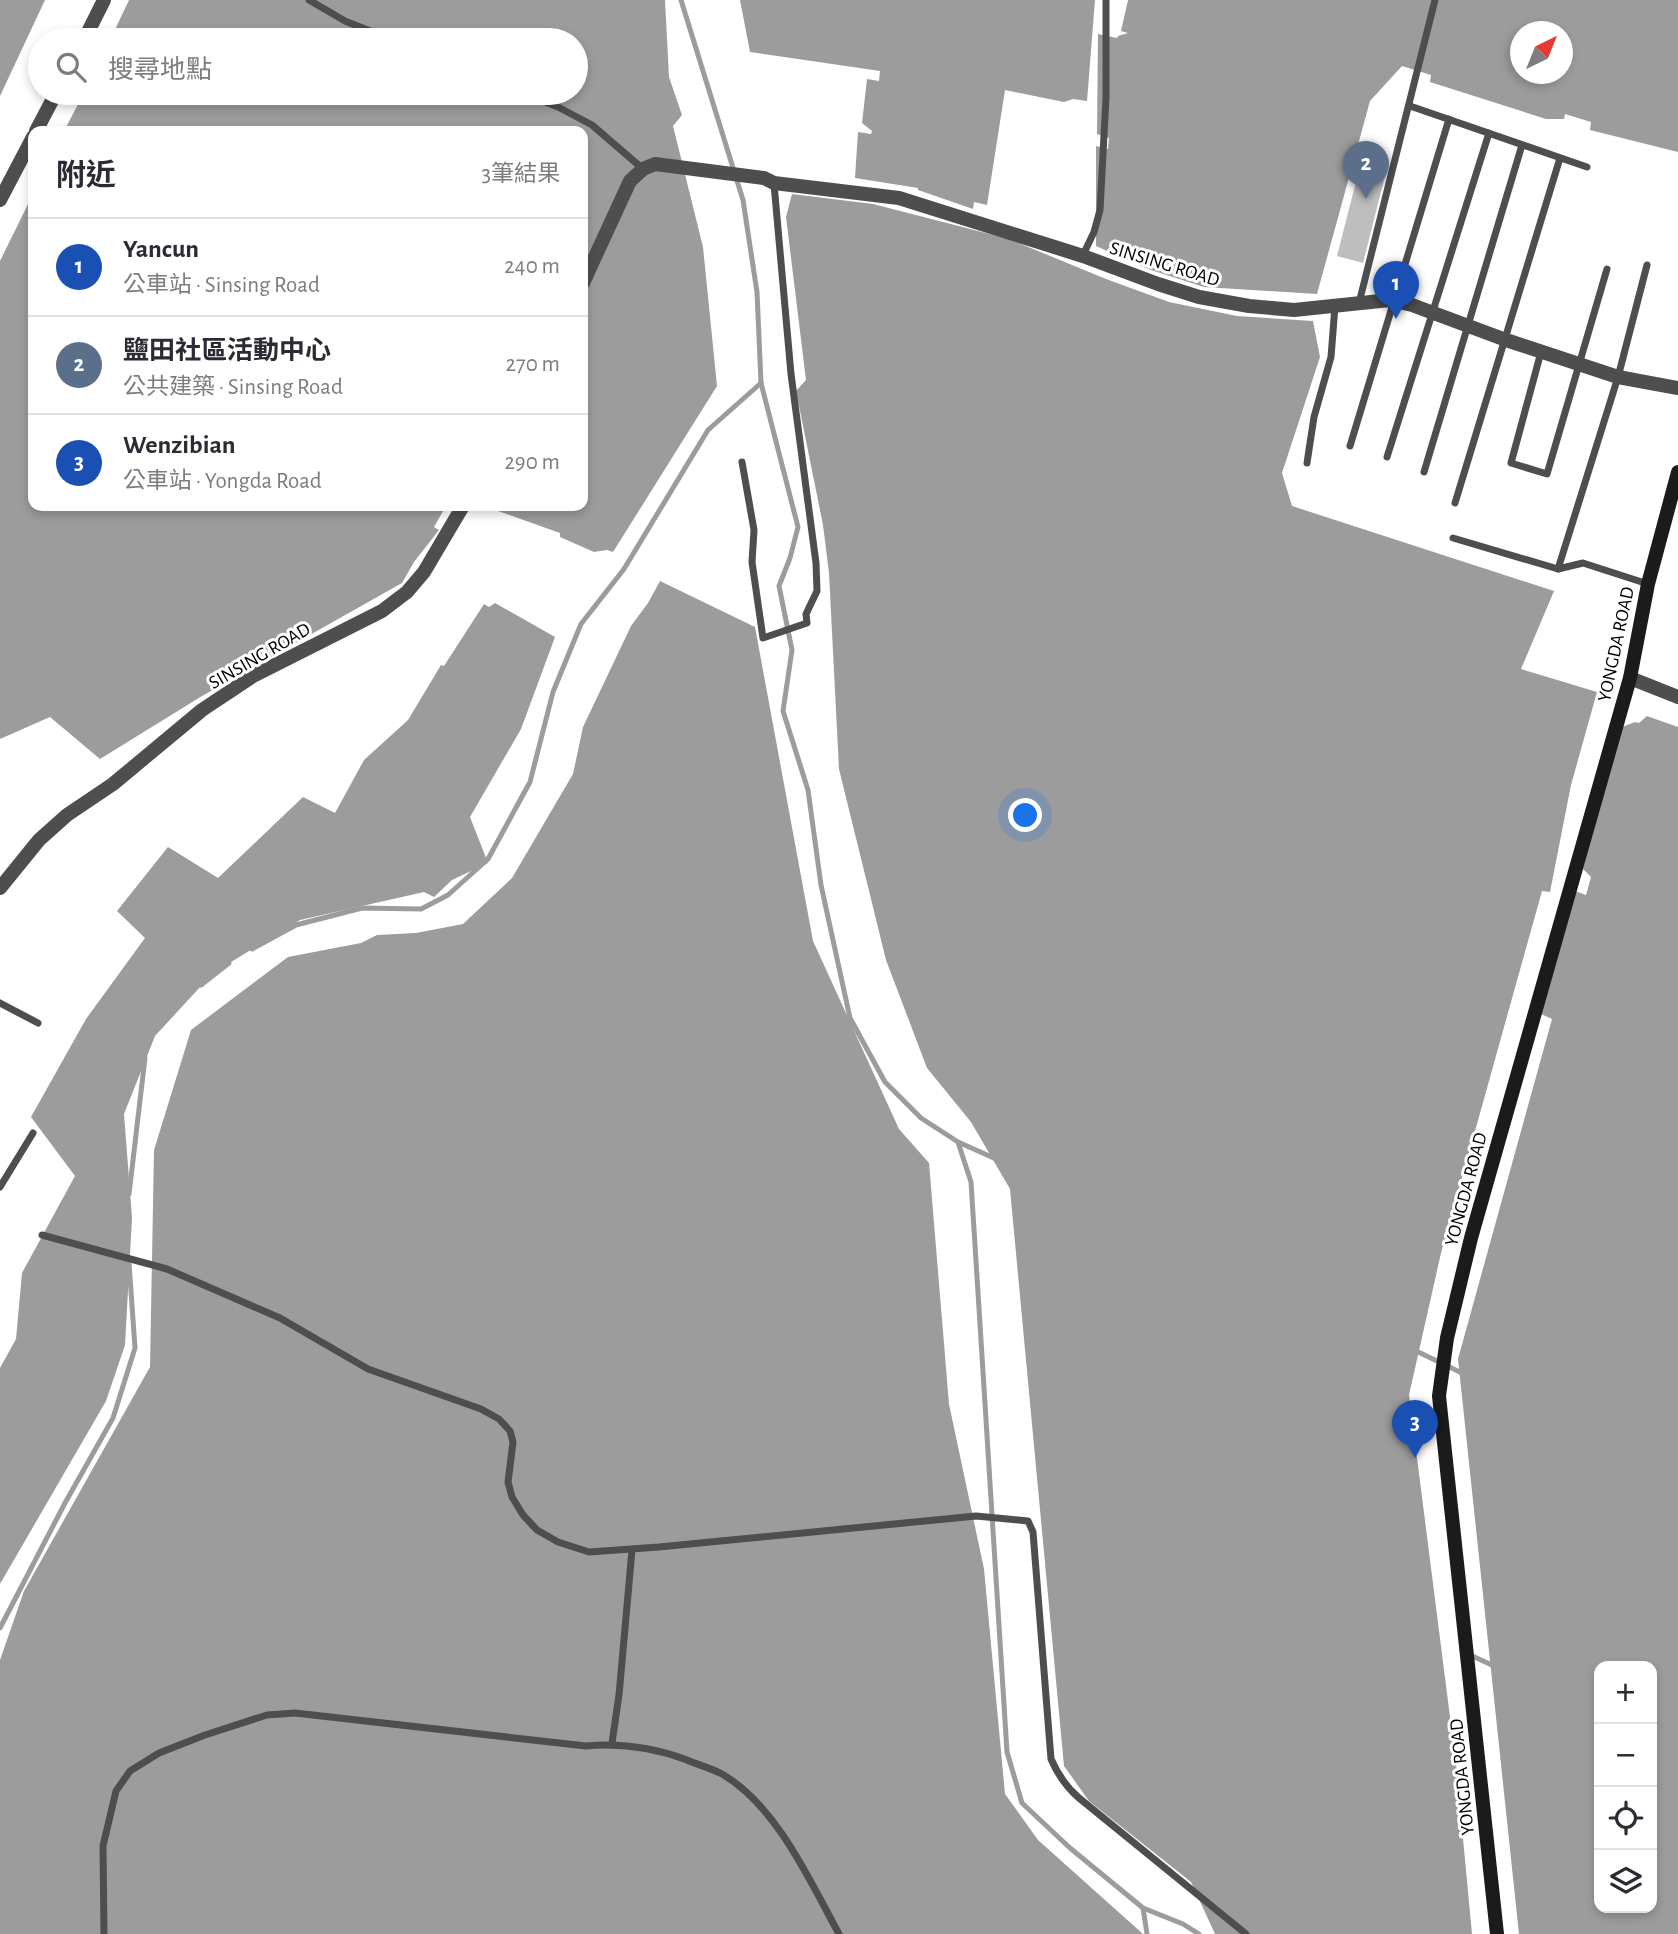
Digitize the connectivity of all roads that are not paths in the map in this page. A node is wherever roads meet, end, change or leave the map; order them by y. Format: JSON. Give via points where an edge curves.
{"nodes":[{"id":1,"x":104,"y":0,"type":"edge"},
{"id":2,"x":309,"y":0,"type":"edge"},
{"id":3,"x":1106,"y":0,"type":"edge"},
{"id":4,"x":1435,"y":0,"type":"edge"},
{"id":5,"x":90,"y":28,"type":"edge"},
{"id":6,"x":363,"y":28,"type":"edge"},
{"id":7,"x":50,"y":105,"type":"edge"},
{"id":8,"x":553,"y":105,"type":"edge"},
{"id":9,"x":1410,"y":106,"type":"junction"},
{"id":10,"x":1449,"y":119,"type":"junction"},
{"id":11,"x":39,"y":126,"type":"edge"},
{"id":12,"x":1489,"y":133,"type":"junction"},
{"id":13,"x":1522,"y":145,"type":"junction"},
{"id":14,"x":28,"y":146,"type":"edge"},
{"id":15,"x":1560,"y":158,"type":"junction"},
{"id":16,"x":1587,"y":167,"type":"dead end"},
{"id":17,"x":643,"y":169,"type":"junction"},
{"id":18,"x":769,"y":180,"type":"junction"},
{"id":19,"x":0,"y":200,"type":"edge"},
{"id":20,"x":1083,"y":256,"type":"junction"},
{"id":21,"x":1647,"y":265,"type":"dead end"},
{"id":22,"x":1607,"y":269,"type":"dead end"},
{"id":23,"x":588,"y":272,"type":"edge"},
{"id":24,"x":1394,"y":301,"type":"junction"},
{"id":25,"x":1359,"y":303,"type":"junction"},
{"id":26,"x":1335,"y":305,"type":"junction"},
{"id":27,"x":1433,"y":313,"type":"junction"},
{"id":28,"x":1468,"y":326,"type":"junction"},
{"id":29,"x":1506,"y":340,"type":"junction"},
{"id":30,"x":1541,"y":352,"type":"junction"},
{"id":31,"x":1579,"y":364,"type":"junction"},
{"id":32,"x":1618,"y":377,"type":"junction"},
{"id":33,"x":1678,"y":388,"type":"edge"},
{"id":34,"x":1350,"y":446,"type":"dead end"},
{"id":35,"x":1387,"y":457,"type":"dead end"},
{"id":36,"x":742,"y":462,"type":"dead end"},
{"id":37,"x":1307,"y":463,"type":"dead end"},
{"id":38,"x":1424,"y":472,"type":"dead end"},
{"id":39,"x":1678,"y":472,"type":"edge"},
{"id":40,"x":1455,"y":503,"type":"dead end"},
{"id":41,"x":460,"y":511,"type":"edge"},
{"id":42,"x":1453,"y":538,"type":"dead end"},
{"id":43,"x":1558,"y":569,"type":"junction"},
{"id":44,"x":1647,"y":584,"type":"junction"},
{"id":45,"x":1630,"y":678,"type":"junction"},
{"id":46,"x":1678,"y":697,"type":"edge"},
{"id":47,"x":0,"y":888,"type":"edge"},
{"id":48,"x":0,"y":1003,"type":"edge"},
{"id":49,"x":38,"y":1023,"type":"dead end"},
{"id":50,"x":33,"y":1133,"type":"dead end"},
{"id":51,"x":0,"y":1187,"type":"edge"},
{"id":52,"x":42,"y":1235,"type":"dead end"},
{"id":53,"x":632,"y":1550,"type":"junction"},
{"id":54,"x":612,"y":1743,"type":"junction"},
{"id":55,"x":104,"y":1934,"type":"edge"},
{"id":56,"x":839,"y":1934,"type":"edge"},
{"id":57,"x":1246,"y":1934,"type":"edge"},
{"id":58,"x":1497,"y":1934,"type":"edge"}],
"edges":[{"from":1,"to":5,"type":"street"},
{"from":2,"to":6,"type":"lane"},
{"from":3,"to":20,"type":"lane","via":[[1107,98],[1100,209]]},
{"from":4,"to":9,"type":"lane"},
{"from":7,"to":11,"type":"street"},
{"from":8,"to":17,"type":"lane","via":[[592,124]]},
{"from":9,"to":10,"type":"lane"},
{"from":9,"to":25,"type":"lane"},
{"from":10,"to":12,"type":"lane"},
{"from":10,"to":24,"type":"lane"},
{"from":12,"to":13,"type":"lane"},
{"from":12,"to":27,"type":"lane"},
{"from":13,"to":15,"type":"lane"},
{"from":13,"to":28,"type":"lane"},
{"from":14,"to":19,"type":"street"},
{"from":15,"to":16,"type":"lane"},
{"from":15,"to":29,"type":"lane"},
{"from":17,"to":18,"type":"street","name":"SINSING ROAD","via":[[655,164]]},
{"from":17,"to":23,"type":"street","via":[[630,181]]},
{"from":18,"to":20,"type":"street","name":"SINSING ROAD","via":[[899,198]]},
{"from":18,"to":36,"type":"lane","via":[[817,592],[806,614],[807,623],[763,638],[752,562],[754,530]]},
{"from":20,"to":26,"type":"street","name":"SINSING ROAD","via":[[1199,297],[1294,310]]},
{"from":21,"to":32,"type":"lane"},
{"from":22,"to":31,"type":"lane"},
{"from":24,"to":25,"type":"street","name":"SINSING ROAD"},
{"from":24,"to":27,"type":"street","name":"SINSING ROAD"},
{"from":24,"to":34,"type":"lane"},
{"from":25,"to":26,"type":"street","name":"SINSING ROAD"},
{"from":26,"to":37,"type":"lane","via":[[1331,357]]},
{"from":27,"to":28,"type":"street","name":"SINSING ROAD"},
{"from":27,"to":35,"type":"lane"},
{"from":28,"to":29,"type":"street","name":"SINSING ROAD"},
{"from":28,"to":38,"type":"lane"},
{"from":29,"to":30,"type":"street","name":"SINSING ROAD"},
{"from":29,"to":40,"type":"lane"},
{"from":30,"to":31,"type":"street","name":"SINSING ROAD"},
{"from":30,"to":31,"type":"lane","via":[[1511,463],[1547,474]]},
{"from":31,"to":32,"type":"street","name":"SINSING ROAD"},
{"from":32,"to":33,"type":"street","name":"SINSING ROAD"},
{"from":32,"to":43,"type":"lane"},
{"from":39,"to":44,"type":"street","name":"YONGDA ROAD"},
{"from":41,"to":47,"type":"street","name":"SINSING ROAD","via":[[407,592],[382,611],[253,676],[202,710],[113,784],[67,815],[39,840]]},
{"from":42,"to":43,"type":"lane"},
{"from":43,"to":44,"type":"lane","via":[[1583,563]]},
{"from":44,"to":45,"type":"street","name":"YONGDA ROAD"},
{"from":45,"to":46,"type":"street"},
{"from":45,"to":58,"type":"street","name":"YONGDA ROAD","via":[[1471,1238],[1447,1338],[1439,1396]]},
{"from":48,"to":49,"type":"lane"},
{"from":50,"to":51,"type":"lane"},
{"from":52,"to":53,"type":"lane","via":[[167,1269],[280,1318],[368,1368],[481,1409],[510,1431],[508,1482],[512,1497],[537,1530],[589,1552]]},
{"from":53,"to":54,"type":"lane"},
{"from":53,"to":57,"type":"lane","via":[[976,1516],[1028,1521],[1033,1532],[1051,1759],[1056,1772],[1066,1787]]},
{"from":54,"to":55,"type":"lane","via":[[586,1746],[295,1713],[267,1715],[205,1735],[159,1753],[130,1771],[116,1791],[103,1846]]},
{"from":54,"to":56,"type":"lane","via":[[669,1753],[722,1774],[746,1792],[796,1856]]}]}
